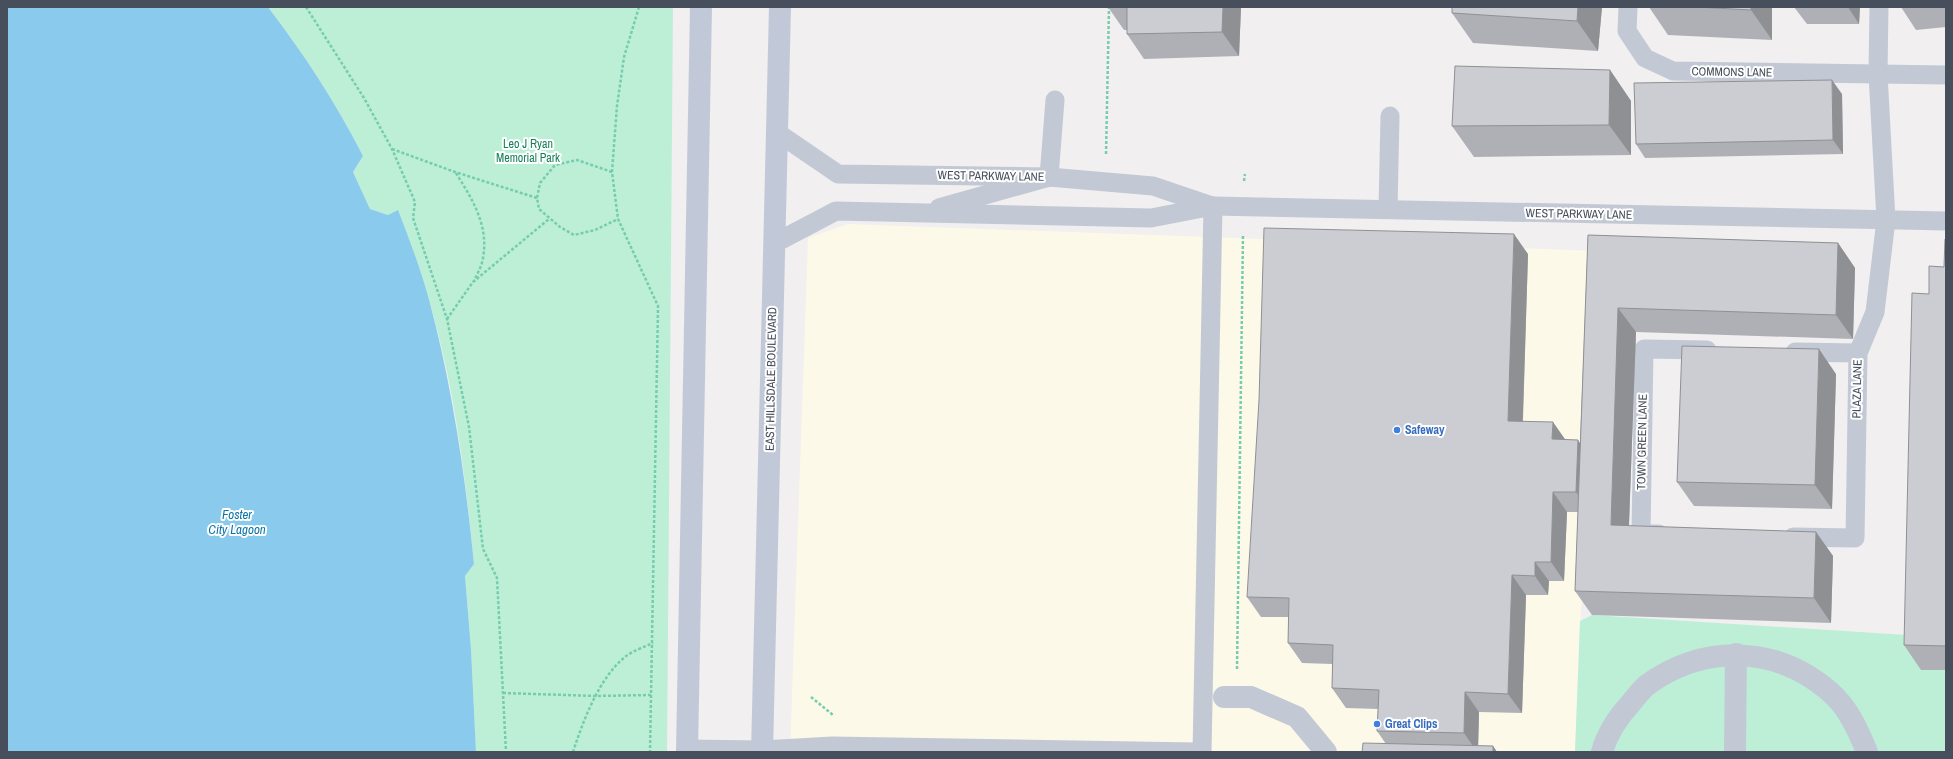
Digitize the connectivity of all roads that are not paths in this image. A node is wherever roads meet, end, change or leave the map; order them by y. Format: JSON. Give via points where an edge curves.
{"nodes":[{"id":1,"x":700,"y":7,"type":"edge"},
{"id":2,"x":780,"y":7,"type":"edge"},
{"id":3,"x":1628,"y":7,"type":"edge"},
{"id":4,"x":1879,"y":7,"type":"edge"},
{"id":5,"x":1878,"y":74,"type":"junction"},
{"id":6,"x":1946,"y":76,"type":"edge"},
{"id":7,"x":1055,"y":100,"type":"dead end"},
{"id":8,"x":1390,"y":116,"type":"dead end"},
{"id":9,"x":778,"y":133,"type":"junction"},
{"id":10,"x":1049,"y":176,"type":"junction"},
{"id":11,"x":1213,"y":206,"type":"junction"},
{"id":12,"x":1388,"y":209,"type":"junction"},
{"id":13,"x":920,"y":213,"type":"junction"},
{"id":14,"x":1886,"y":220,"type":"junction"},
{"id":15,"x":1946,"y":221,"type":"edge"},
{"id":16,"x":775,"y":243,"type":"junction"},
{"id":17,"x":1723,"y":351,"type":"edge"},
{"id":18,"x":1779,"y":351,"type":"edge"},
{"id":19,"x":1858,"y":353,"type":"junction"},
{"id":20,"x":1680,"y":535,"type":"edge"},
{"id":21,"x":1776,"y":536,"type":"edge"},
{"id":22,"x":1736,"y":654,"type":"junction"},
{"id":23,"x":1230,"y":697,"type":"road end"},
{"id":24,"x":687,"y":750,"type":"edge"},
{"id":25,"x":762,"y":751,"type":"edge"},
{"id":26,"x":1196,"y":752,"type":"edge"},
{"id":27,"x":1202,"y":752,"type":"edge"},
{"id":28,"x":1326,"y":752,"type":"edge"},
{"id":29,"x":1602,"y":752,"type":"edge"},
{"id":30,"x":1735,"y":752,"type":"edge"},
{"id":31,"x":1867,"y":752,"type":"edge"}],
"edges":[{"from":1,"to":24,"type":"main road"},
{"from":2,"to":9,"type":"main road","name":"EAST HILLSDALE BOULEVARD"},
{"from":3,"to":5,"type":"lane","name":"COMMONS LANE","via":[[1627,31],[1645,58],[1673,71]]},
{"from":4,"to":5,"type":"lane"},
{"from":5,"to":6,"type":"lane","name":"COMMONS LANE"},
{"from":5,"to":14,"type":"lane"},
{"from":7,"to":10,"type":"lane"},
{"from":8,"to":12,"type":"lane"},
{"from":9,"to":10,"type":"lane","name":"WEST PARKWAY LANE","via":[[838,174]]},
{"from":9,"to":16,"type":"main road","name":"EAST HILLSDALE BOULEVARD"},
{"from":10,"to":11,"type":"lane","name":"WEST PARKWAY LANE","via":[[1152,186]]},
{"from":10,"to":13,"type":"lane"},
{"from":11,"to":12,"type":"lane","name":"WEST PARKWAY LANE"},
{"from":11,"to":13,"type":"lane","name":"WEST PARKWAY LANE","via":[[1151,218]]},
{"from":11,"to":27,"type":"lane"},
{"from":12,"to":14,"type":"lane","name":"WEST PARKWAY LANE"},
{"from":13,"to":16,"type":"lane","name":"WEST PARKWAY LANE","via":[[836,211]]},
{"from":14,"to":15,"type":"lane","name":"WEST PARKWAY LANE"},
{"from":14,"to":19,"type":"lane","name":"PLAZA LANE","via":[[1875,312]]},
{"from":16,"to":25,"type":"main road","name":"EAST HILLSDALE BOULEVARD"},
{"from":17,"to":20,"type":"lane","name":"TOWN GREEN LANE","via":[[1644,349],[1641,534]]},
{"from":18,"to":19,"type":"lane"},
{"from":19,"to":21,"type":"lane","name":"PLAZA LANE","via":[[1855,538]]},
{"from":22,"to":29,"type":"street","via":[[1717,656],[1680,666],[1646,686],[1619,716]]},
{"from":22,"to":30,"type":"street"},
{"from":22,"to":31,"type":"street","via":[[1758,656],[1794,668],[1828,690],[1853,720]]},
{"from":23,"to":28,"type":"street","via":[[1251,697],[1297,717]]},
{"from":24,"to":25,"type":"lane"},
{"from":25,"to":26,"type":"lane","via":[[832,746]]}]}
